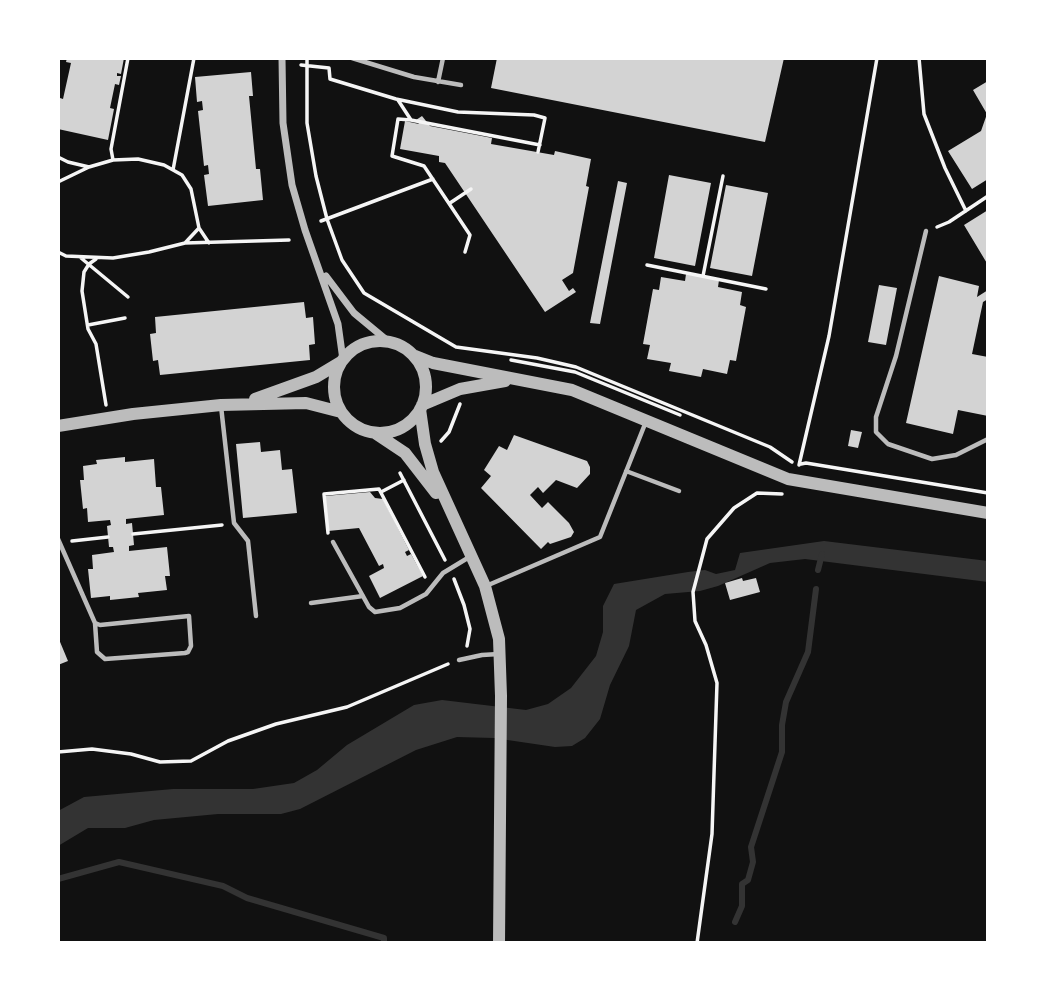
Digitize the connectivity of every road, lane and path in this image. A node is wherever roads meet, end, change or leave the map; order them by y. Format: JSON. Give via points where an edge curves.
{"nodes":[{"id":1,"x":128,"y":58,"type":"edge"},
{"id":2,"x":194,"y":58,"type":"edge"},
{"id":3,"x":282,"y":58,"type":"edge"},
{"id":4,"x":307,"y":58,"type":"edge"},
{"id":5,"x":352,"y":58,"type":"edge"},
{"id":6,"x":443,"y":58,"type":"edge"},
{"id":7,"x":877,"y":58,"type":"edge"},
{"id":8,"x":919,"y":58,"type":"edge"},
{"id":9,"x":301,"y":65,"type":"dead end"},
{"id":10,"x":307,"y":66,"type":"junction"},
{"id":11,"x":438,"y":82,"type":"junction"},
{"id":12,"x":461,"y":85,"type":"dead end"},
{"id":13,"x":396,"y":99,"type":"junction"},
{"id":14,"x":411,"y":120,"type":"junction"},
{"id":15,"x":540,"y":145,"type":"junction"},
{"id":16,"x":538,"y":152,"type":"dead end"},
{"id":17,"x":58,"y":157,"type":"edge"},
{"id":18,"x":113,"y":160,"type":"junction"},
{"id":19,"x":89,"y":167,"type":"junction"},
{"id":20,"x":173,"y":170,"type":"junction"},
{"id":21,"x":723,"y":176,"type":"dead end"},
{"id":22,"x":433,"y":179,"type":"junction"},
{"id":23,"x":58,"y":182,"type":"edge"},
{"id":24,"x":471,"y":189,"type":"dead end"},
{"id":25,"x":988,"y":197,"type":"edge"},
{"id":26,"x":449,"y":203,"type":"junction"},
{"id":27,"x":966,"y":211,"type":"junction"},
{"id":28,"x":327,"y":219,"type":"junction"},
{"id":29,"x":321,"y":220,"type":"dead end"},
{"id":30,"x":199,"y":228,"type":"junction"},
{"id":31,"x":926,"y":231,"type":"joint"},
{"id":32,"x":289,"y":240,"type":"dead end"},
{"id":33,"x":185,"y":243,"type":"junction"},
{"id":34,"x":209,"y":243,"type":"junction"},
{"id":35,"x":58,"y":252,"type":"edge"},
{"id":36,"x":465,"y":252,"type":"dead end"},
{"id":37,"x":80,"y":257,"type":"junction"},
{"id":38,"x":98,"y":258,"type":"junction"},
{"id":39,"x":89,"y":264,"type":"junction"},
{"id":40,"x":318,"y":264,"type":"junction"},
{"id":41,"x":647,"y":265,"type":"dead end"},
{"id":42,"x":703,"y":276,"type":"junction"},
{"id":43,"x":766,"y":289,"type":"dead end"},
{"id":44,"x":128,"y":297,"type":"dead end"},
{"id":45,"x":125,"y":318,"type":"dead end"},
{"id":46,"x":88,"y":325,"type":"junction"},
{"id":47,"x":389,"y":342,"type":"junction"},
{"id":48,"x":413,"y":355,"type":"junction"},
{"id":49,"x":480,"y":357,"type":"dead end"},
{"id":50,"x":342,"y":361,"type":"junction"},
{"id":51,"x":527,"y":380,"type":"junction"},
{"id":52,"x":220,"y":405,"type":"junction"},
{"id":53,"x":421,"y":407,"type":"junction"},
{"id":54,"x":341,"y":412,"type":"junction"},
{"id":55,"x":108,"y":417,"type":"junction"},
{"id":56,"x":646,"y":421,"type":"junction"},
{"id":57,"x":58,"y":426,"type":"edge"},
{"id":58,"x":372,"y":432,"type":"junction"},
{"id":59,"x":988,"y":439,"type":"edge"},
{"id":60,"x":799,"y":465,"type":"junction"},
{"id":61,"x":626,"y":471,"type":"junction"},
{"id":62,"x":409,"y":478,"type":"dead end"},
{"id":63,"x":679,"y":491,"type":"dead end"},
{"id":64,"x":381,"y":492,"type":"junction"},
{"id":65,"x":784,"y":492,"type":"dead end"},
{"id":66,"x":988,"y":493,"type":"edge"},
{"id":67,"x":988,"y":513,"type":"edge"},
{"id":68,"x":234,"y":523,"type":"junction"},
{"id":69,"x":455,"y":523,"type":"junction"},
{"id":70,"x":133,"y":534,"type":"dead end"},
{"id":71,"x":108,"y":537,"type":"dead end"},
{"id":72,"x":58,"y":541,"type":"edge"},
{"id":73,"x":333,"y":541,"type":"joint"},
{"id":74,"x":472,"y":556,"type":"junction"},
{"id":75,"x":485,"y":586,"type":"junction"},
{"id":76,"x":431,"y":589,"type":"junction"},
{"id":77,"x":363,"y":596,"type":"junction"},
{"id":78,"x":311,"y":603,"type":"dead end"},
{"id":79,"x":256,"y":616,"type":"dead end"},
{"id":80,"x":95,"y":623,"type":"junction"},
{"id":81,"x":500,"y":654,"type":"junction"},
{"id":82,"x":459,"y":660,"type":"joint"},
{"id":83,"x":58,"y":752,"type":"edge"},
{"id":84,"x":499,"y":943,"type":"edge"},
{"id":85,"x":697,"y":943,"type":"edge"}],
"edges":[{"from":1,"to":18,"type":"path","via":[[111,149]]},
{"from":2,"to":20,"type":"path"},
{"from":3,"to":40,"type":"street","via":[[288,163]]},
{"from":4,"to":10,"type":"path"},
{"from":5,"to":11,"type":"lane"},
{"from":6,"to":11,"type":"lane"},
{"from":7,"to":60,"type":"path","via":[[829,336]]},
{"from":8,"to":27,"type":"path","via":[[924,114]]},
{"from":9,"to":10,"type":"path"},
{"from":10,"to":13,"type":"path","via":[[329,68],[330,79]]},
{"from":10,"to":28,"type":"path","via":[[309,136]]},
{"from":11,"to":12,"type":"lane"},
{"from":13,"to":14,"type":"path"},
{"from":13,"to":15,"type":"path","via":[[458,111],[545,118]]},
{"from":14,"to":15,"type":"path"},
{"from":14,"to":22,"type":"path","via":[[398,120],[392,156],[424,166]]},
{"from":15,"to":16,"type":"path"},
{"from":17,"to":19,"type":"path"},
{"from":18,"to":19,"type":"path"},
{"from":18,"to":20,"type":"path","via":[[138,159]]},
{"from":19,"to":23,"type":"path"},
{"from":20,"to":30,"type":"path","via":[[191,189]]},
{"from":21,"to":42,"type":"path"},
{"from":22,"to":26,"type":"path"},
{"from":22,"to":28,"type":"path"},
{"from":24,"to":26,"type":"path"},
{"from":25,"to":27,"type":"path"},
{"from":26,"to":36,"type":"path","via":[[470,235]]},
{"from":27,"to":31,"type":"path"},
{"from":28,"to":29,"type":"path"},
{"from":28,"to":60,"type":"path","via":[[342,260],[364,293],[444,341],[593,373],[770,447]]},
{"from":30,"to":33,"type":"path"},
{"from":30,"to":34,"type":"path"},
{"from":31,"to":59,"type":"lane","via":[[876,417],[876,432],[888,444],[932,459],[956,455]]},
{"from":32,"to":34,"type":"path"},
{"from":33,"to":34,"type":"path"},
{"from":33,"to":38,"type":"path"},
{"from":35,"to":37,"type":"path"},
{"from":37,"to":38,"type":"path"},
{"from":37,"to":39,"type":"path"},
{"from":38,"to":39,"type":"path"},
{"from":39,"to":44,"type":"path"},
{"from":39,"to":46,"type":"path","via":[[82,291]]},
{"from":40,"to":47,"type":"street","via":[[354,313]]},
{"from":40,"to":50,"type":"street","via":[[338,324]]},
{"from":41,"to":42,"type":"path"},
{"from":42,"to":43,"type":"path"},
{"from":45,"to":46,"type":"path"},
{"from":46,"to":55,"type":"path","via":[[96,344]]},
{"from":47,"to":48,"type":"street"},
{"from":47,"to":50,"type":"street","via":[[362,345]]},
{"from":48,"to":51,"type":"street"},
{"from":48,"to":53,"type":"street","via":[[426,383]]},
{"from":49,"to":60,"type":"path","via":[[575,372],[769,453],[792,467]]},
{"from":50,"to":52,"type":"street","via":[[272,395]]},
{"from":50,"to":54,"type":"street","via":[[334,387]]},
{"from":51,"to":53,"type":"street","via":[[486,383],[448,393]]},
{"from":51,"to":56,"type":"street","via":[[572,390]]},
{"from":52,"to":54,"type":"street","via":[[306,403]]},
{"from":52,"to":55,"type":"street"},
{"from":52,"to":68,"type":"lane"},
{"from":53,"to":58,"type":"street","via":[[397,429]]},
{"from":53,"to":69,"type":"street","via":[[433,472]]},
{"from":54,"to":58,"type":"street"},
{"from":55,"to":57,"type":"street"},
{"from":56,"to":61,"type":"lane"},
{"from":56,"to":67,"type":"street","via":[[788,479]]},
{"from":58,"to":69,"type":"street","via":[[405,453]]},
{"from":60,"to":66,"type":"path"},
{"from":61,"to":63,"type":"lane"},
{"from":61,"to":75,"type":"lane","via":[[597,540]]},
{"from":62,"to":64,"type":"path"},
{"from":64,"to":73,"type":"path","via":[[324,494],[327,530]]},
{"from":64,"to":76,"type":"path"},
{"from":65,"to":85,"type":"path","via":[[780,496],[757,493],[734,508],[707,539],[693,592],[695,621],[717,683],[712,834]]},
{"from":68,"to":70,"type":"path"},
{"from":68,"to":79,"type":"lane","via":[[248,541]]},
{"from":69,"to":74,"type":"street"},
{"from":71,"to":72,"type":"path"},
{"from":72,"to":80,"type":"lane"},
{"from":73,"to":77,"type":"lane"},
{"from":74,"to":75,"type":"street"},
{"from":74,"to":76,"type":"lane","via":[[443,573]]},
{"from":75,"to":81,"type":"street"},
{"from":76,"to":77,"type":"lane","via":[[400,608],[382,612],[369,607]]},
{"from":77,"to":78,"type":"lane"},
{"from":80,"to":80,"type":"lane","via":[[189,617],[191,646],[188,652],[99,657]]},
{"from":81,"to":82,"type":"lane"},
{"from":81,"to":84,"type":"street"},
{"from":82,"to":83,"type":"path","via":[[347,707],[228,741],[191,761],[160,762],[92,749]]}]}
